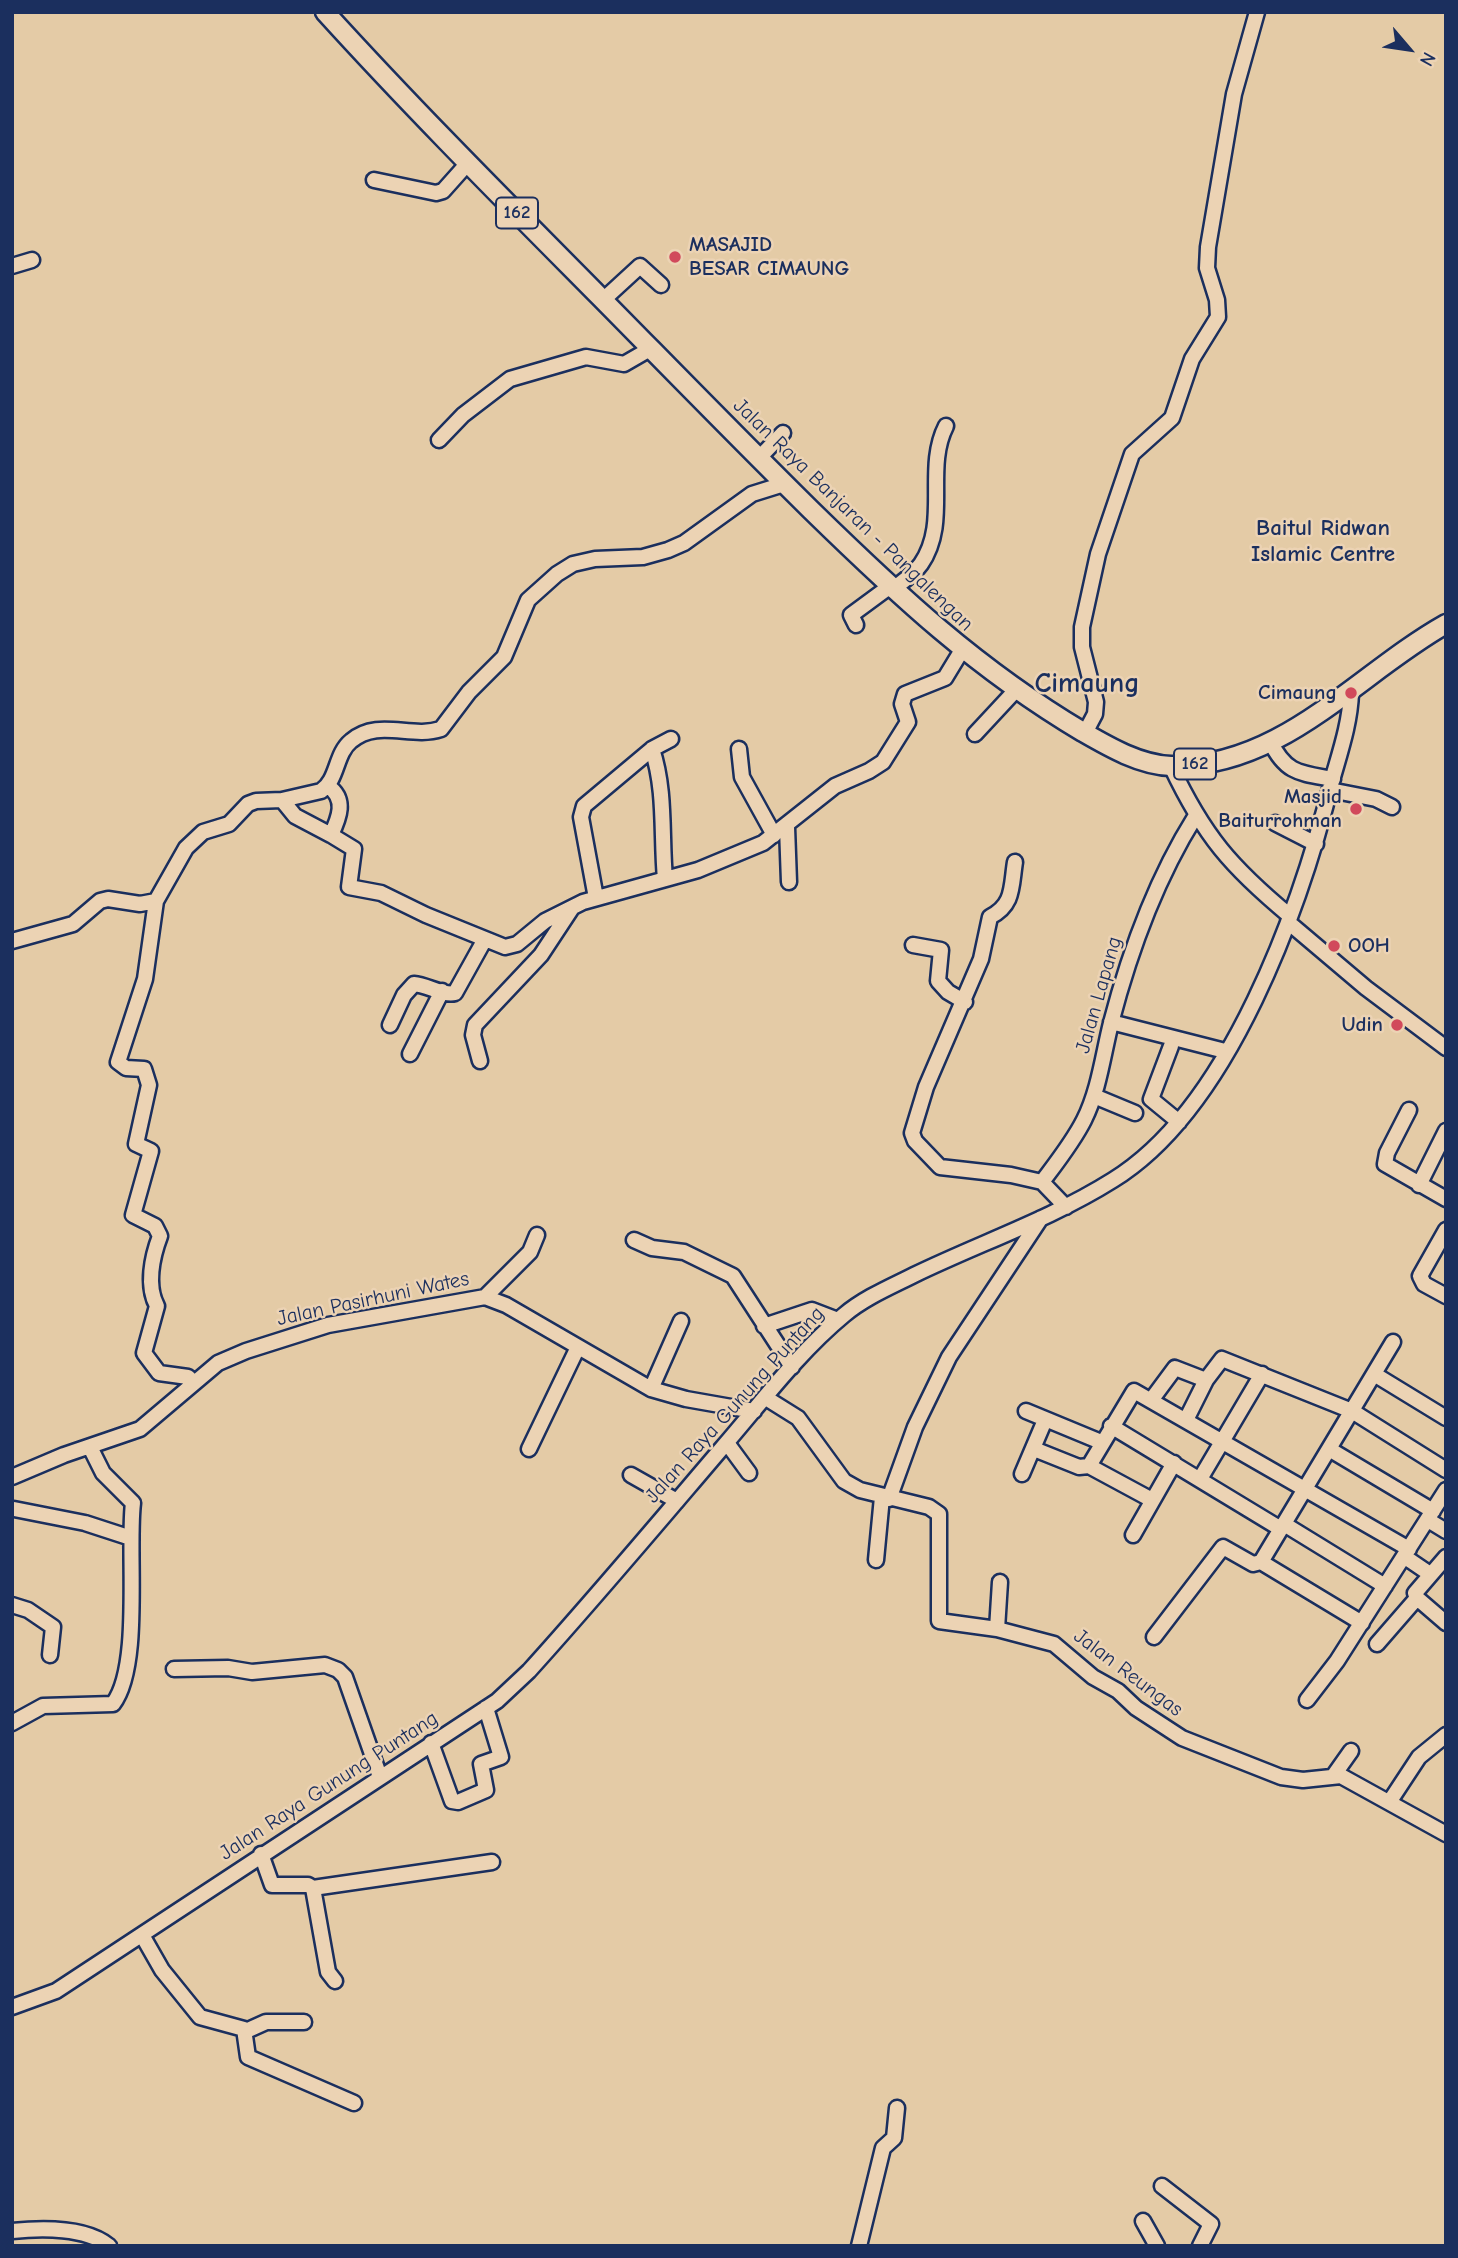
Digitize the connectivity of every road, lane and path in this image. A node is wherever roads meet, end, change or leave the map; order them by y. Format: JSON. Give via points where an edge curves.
{"nodes":[{"id":1,"x":325,"y":12,"type":"edge"},
{"id":2,"x":1257,"y":12,"type":"edge"},
{"id":3,"x":468,"y":163,"type":"junction"},
{"id":4,"x":374,"y":180,"type":"dead end"},
{"id":5,"x":32,"y":260,"type":"dead end"},
{"id":6,"x":12,"y":266,"type":"edge"},
{"id":7,"x":661,"y":285,"type":"dead end"},
{"id":8,"x":603,"y":300,"type":"junction"},
{"id":9,"x":650,"y":349,"type":"junction"},
{"id":10,"x":946,"y":426,"type":"dead end"},
{"id":11,"x":783,"y":433,"type":"dead end"},
{"id":12,"x":439,"y":440,"type":"dead end"},
{"id":13,"x":759,"y":458,"type":"junction"},
{"id":14,"x":784,"y":484,"type":"junction"},
{"id":15,"x":891,"y":588,"type":"junction"},
{"id":16,"x":1446,"y":624,"type":"edge"},
{"id":17,"x":856,"y":625,"type":"dead end"},
{"id":18,"x":962,"y":650,"type":"junction"},
{"id":19,"x":1351,"y":692,"type":"junction"},
{"id":20,"x":1024,"y":697,"type":"junction"},
{"id":21,"x":1086,"y":733,"type":"junction"},
{"id":22,"x":975,"y":734,"type":"dead end"},
{"id":23,"x":671,"y":739,"type":"dead end"},
{"id":24,"x":1270,"y":741,"type":"junction"},
{"id":25,"x":652,"y":748,"type":"junction"},
{"id":26,"x":739,"y":749,"type":"dead end"},
{"id":27,"x":1171,"y":766,"type":"junction"},
{"id":28,"x":1332,"y":784,"type":"junction"},
{"id":29,"x":328,"y":786,"type":"junction"},
{"id":30,"x":282,"y":800,"type":"junction"},
{"id":31,"x":1392,"y":807,"type":"dead end"},
{"id":32,"x":1195,"y":817,"type":"junction"},
{"id":33,"x":1275,"y":822,"type":"dead end"},
{"id":34,"x":780,"y":831,"type":"junction"},
{"id":35,"x":331,"y":835,"type":"junction"},
{"id":36,"x":1316,"y":844,"type":"junction"},
{"id":37,"x":1015,"y":862,"type":"dead end"},
{"id":38,"x":665,"y":879,"type":"junction"},
{"id":39,"x":789,"y":882,"type":"dead end"},
{"id":40,"x":596,"y":898,"type":"junction"},
{"id":41,"x":156,"y":901,"type":"junction"},
{"id":42,"x":573,"y":907,"type":"junction"},
{"id":43,"x":1289,"y":919,"type":"junction"},
{"id":44,"x":485,"y":939,"type":"junction"},
{"id":45,"x":12,"y":941,"type":"edge"},
{"id":46,"x":913,"y":945,"type":"dead end"},
{"id":47,"x":510,"y":946,"type":"junction"},
{"id":48,"x":533,"y":964,"type":"junction"},
{"id":49,"x":442,"y":991,"type":"junction"},
{"id":50,"x":965,"y":1002,"type":"junction"},
{"id":51,"x":1111,"y":1021,"type":"junction"},
{"id":52,"x":390,"y":1025,"type":"dead end"},
{"id":53,"x":1171,"y":1045,"type":"dead end"},
{"id":54,"x":1446,"y":1048,"type":"edge"},
{"id":55,"x":1225,"y":1051,"type":"junction"},
{"id":56,"x":410,"y":1054,"type":"dead end"},
{"id":57,"x":480,"y":1061,"type":"dead end"},
{"id":58,"x":1094,"y":1096,"type":"junction"},
{"id":59,"x":1409,"y":1110,"type":"dead end"},
{"id":60,"x":1135,"y":1113,"type":"dead end"},
{"id":61,"x":1179,"y":1122,"type":"junction"},
{"id":62,"x":1446,"y":1131,"type":"edge"},
{"id":63,"x":1042,"y":1182,"type":"junction"},
{"id":64,"x":1419,"y":1185,"type":"junction"},
{"id":65,"x":1446,"y":1199,"type":"edge"},
{"id":66,"x":1066,"y":1206,"type":"junction"},
{"id":67,"x":1041,"y":1218,"type":"junction"},
{"id":68,"x":1446,"y":1230,"type":"edge"},
{"id":69,"x":537,"y":1235,"type":"dead end"},
{"id":70,"x":634,"y":1240,"type":"dead end"},
{"id":71,"x":1446,"y":1296,"type":"edge"},
{"id":72,"x":485,"y":1297,"type":"junction"},
{"id":73,"x":838,"y":1320,"type":"junction"},
{"id":74,"x":681,"y":1321,"type":"dead end"},
{"id":75,"x":764,"y":1326,"type":"junction"},
{"id":76,"x":1394,"y":1342,"type":"dead end"},
{"id":77,"x":578,"y":1347,"type":"junction"},
{"id":78,"x":792,"y":1367,"type":"junction"},
{"id":79,"x":1262,"y":1374,"type":"junction"},
{"id":80,"x":1374,"y":1374,"type":"junction"},
{"id":81,"x":1206,"y":1380,"type":"junction"},
{"id":82,"x":194,"y":1383,"type":"junction"},
{"id":83,"x":651,"y":1388,"type":"junction"},
{"id":84,"x":766,"y":1398,"type":"junction"},
{"id":85,"x":1152,"y":1399,"type":"junction"},
{"id":86,"x":754,"y":1411,"type":"junction"},
{"id":87,"x":1026,"y":1411,"type":"dead end"},
{"id":88,"x":1352,"y":1411,"type":"junction"},
{"id":89,"x":1446,"y":1418,"type":"edge"},
{"id":90,"x":1045,"y":1420,"type":"junction"},
{"id":91,"x":1186,"y":1420,"type":"junction"},
{"id":92,"x":1111,"y":1426,"type":"junction"},
{"id":93,"x":1222,"y":1440,"type":"junction"},
{"id":94,"x":1101,"y":1442,"type":"junction"},
{"id":95,"x":727,"y":1443,"type":"junction"},
{"id":96,"x":90,"y":1447,"type":"junction"},
{"id":97,"x":529,"y":1449,"type":"dead end"},
{"id":98,"x":1034,"y":1449,"type":"junction"},
{"id":99,"x":1329,"y":1449,"type":"junction"},
{"id":100,"x":1174,"y":1463,"type":"junction"},
{"id":101,"x":1089,"y":1466,"type":"junction"},
{"id":102,"x":1446,"y":1470,"type":"edge"},
{"id":103,"x":749,"y":1474,"type":"dead end"},
{"id":104,"x":1022,"y":1474,"type":"dead end"},
{"id":105,"x":631,"y":1475,"type":"dead end"},
{"id":106,"x":12,"y":1477,"type":"edge"},
{"id":107,"x":1200,"y":1479,"type":"junction"},
{"id":108,"x":1306,"y":1487,"type":"junction"},
{"id":109,"x":1446,"y":1490,"type":"edge"},
{"id":110,"x":886,"y":1498,"type":"junction"},
{"id":111,"x":1153,"y":1500,"type":"junction"},
{"id":112,"x":677,"y":1501,"type":"junction"},
{"id":113,"x":14,"y":1509,"type":"dead end"},
{"id":114,"x":1430,"y":1515,"type":"junction"},
{"id":115,"x":1283,"y":1526,"type":"junction"},
{"id":116,"x":1446,"y":1531,"type":"edge"},
{"id":117,"x":1133,"y":1535,"type":"dead end"},
{"id":118,"x":131,"y":1538,"type":"junction"},
{"id":119,"x":1407,"y":1553,"type":"junction"},
{"id":120,"x":1446,"y":1557,"type":"edge"},
{"id":121,"x":876,"y":1560,"type":"dead end"},
{"id":122,"x":1261,"y":1562,"type":"junction"},
{"id":123,"x":1430,"y":1574,"type":"junction"},
{"id":124,"x":1000,"y":1582,"type":"dead end"},
{"id":125,"x":1385,"y":1586,"type":"junction"},
{"id":126,"x":1417,"y":1598,"type":"junction"},
{"id":127,"x":12,"y":1605,"type":"edge"},
{"id":128,"x":1370,"y":1609,"type":"junction"},
{"id":129,"x":1387,"y":1620,"type":"dead end"},
{"id":130,"x":1362,"y":1623,"type":"junction"},
{"id":131,"x":1446,"y":1623,"type":"edge"},
{"id":132,"x":998,"y":1629,"type":"junction"},
{"id":133,"x":1154,"y":1637,"type":"dead end"},
{"id":134,"x":1377,"y":1644,"type":"dead end"},
{"id":135,"x":50,"y":1655,"type":"dead end"},
{"id":136,"x":174,"y":1670,"type":"dead end"},
{"id":137,"x":1307,"y":1700,"type":"dead end"},
{"id":138,"x":486,"y":1709,"type":"junction"},
{"id":139,"x":12,"y":1723,"type":"edge"},
{"id":140,"x":1446,"y":1735,"type":"edge"},
{"id":141,"x":431,"y":1744,"type":"junction"},
{"id":142,"x":1351,"y":1751,"type":"dead end"},
{"id":143,"x":1334,"y":1776,"type":"junction"},
{"id":144,"x":380,"y":1777,"type":"junction"},
{"id":145,"x":1390,"y":1801,"type":"junction"},
{"id":146,"x":1446,"y":1834,"type":"edge"},
{"id":147,"x":261,"y":1854,"type":"junction"},
{"id":148,"x":492,"y":1861,"type":"dead end"},
{"id":149,"x":313,"y":1888,"type":"junction"},
{"id":150,"x":142,"y":1935,"type":"junction"},
{"id":151,"x":335,"y":1980,"type":"dead end"},
{"id":152,"x":12,"y":2007,"type":"edge"},
{"id":153,"x":304,"y":2022,"type":"dead end"},
{"id":154,"x":246,"y":2031,"type":"junction"},
{"id":155,"x":354,"y":2103,"type":"dead end"},
{"id":156,"x":897,"y":2108,"type":"dead end"},
{"id":157,"x":1162,"y":2186,"type":"dead end"},
{"id":158,"x":1143,"y":2221,"type":"dead end"},
{"id":159,"x":12,"y":2231,"type":"edge"},
{"id":160,"x":109,"y":2246,"type":"edge"},
{"id":161,"x":859,"y":2246,"type":"edge"},
{"id":162,"x":1157,"y":2246,"type":"edge"},
{"id":163,"x":1200,"y":2246,"type":"edge"}],
"edges":[{"from":1,"to":3,"type":"main road","name":"Jalan Raya Banjaran - Pangalengan","number":"162"},
{"from":2,"to":21,"type":"street","via":[[1230,114],[1208,247],[1207,268],[1218,317],[1192,359],[1172,418],[1132,454],[1108,519],[1082,627],[1082,647],[1096,702]]},
{"from":3,"to":4,"type":"street","via":[[436,193]]},
{"from":3,"to":8,"type":"main road","name":"Jalan Raya Banjaran - Pangalengan","number":"162"},
{"from":5,"to":6,"type":"street"},
{"from":7,"to":8,"type":"street","via":[[640,266]]},
{"from":8,"to":9,"type":"main road","name":"Jalan Raya Banjaran - Pangalengan","number":"162"},
{"from":9,"to":12,"type":"street","via":[[624,364],[586,357],[510,379]]},
{"from":9,"to":13,"type":"main road","name":"Jalan Raya Banjaran - Pangalengan","number":"162"},
{"from":10,"to":15,"type":"street","via":[[935,478],[934,530],[919,567]]},
{"from":11,"to":13,"type":"street"},
{"from":13,"to":14,"type":"main road","name":"Jalan Raya Banjaran - Pangalengan","number":"162"},
{"from":14,"to":15,"type":"main road","name":"Jalan Raya Banjaran - Pangalengan","number":"162"},
{"from":14,"to":29,"type":"street","via":[[752,495],[668,550],[584,562],[557,574],[528,600],[504,657],[469,692],[445,726],[436,731],[371,729],[346,745]]},
{"from":15,"to":17,"type":"street","via":[[851,615]]},
{"from":15,"to":18,"type":"main road","name":"Jalan Raya Banjaran - Pangalengan","number":"162"},
{"from":16,"to":19,"type":"main road","name":"Jalan Raya Banjaran - Pangalengan","number":"162","via":[[1401,651]]},
{"from":18,"to":20,"type":"main road","name":"Jalan Raya Banjaran - Pangalengan","number":"162"},
{"from":18,"to":34,"type":"street","via":[[945,678],[905,694],[902,704],[908,722],[883,762],[835,786]]},
{"from":19,"to":24,"type":"main road","name":"Jalan Raya Banjaran - Pangalengan","number":"162"},
{"from":19,"to":28,"type":"street","name":"Jalan Raya Gunung Puntang"},
{"from":20,"to":21,"type":"main road","name":"Jalan Raya Banjaran - Pangalengan","number":"162"},
{"from":20,"to":22,"type":"street"},
{"from":21,"to":27,"type":"main road","name":"Jalan Raya Banjaran - Pangalengan","number":"162","via":[[1136,758]]},
{"from":23,"to":25,"type":"street"},
{"from":24,"to":27,"type":"main road","name":"Jalan Raya Banjaran - Pangalengan","number":"162","via":[[1228,759]]},
{"from":24,"to":28,"type":"street","via":[[1280,761],[1294,771]]},
{"from":25,"to":38,"type":"street","via":[[659,769]]},
{"from":25,"to":40,"type":"street","via":[[591,798],[582,811]]},
{"from":26,"to":34,"type":"street","via":[[742,777]]},
{"from":27,"to":32,"type":"street"},
{"from":28,"to":31,"type":"street"},
{"from":28,"to":36,"type":"street","name":"Jalan Raya Gunung Puntang"},
{"from":29,"to":30,"type":"street"},
{"from":29,"to":35,"type":"street","via":[[338,796],[341,808]]},
{"from":30,"to":35,"type":"street","via":[[295,816]]},
{"from":30,"to":41,"type":"street","via":[[248,804],[229,824],[193,839]]},
{"from":32,"to":43,"type":"street","via":[[1232,864]]},
{"from":32,"to":51,"type":"street","name":"Jalan Lapang","via":[[1149,903]]},
{"from":33,"to":36,"type":"street"},
{"from":34,"to":38,"type":"street","via":[[720,861]]},
{"from":34,"to":39,"type":"street"},
{"from":35,"to":44,"type":"street","via":[[354,849],[347,882],[350,888],[381,892]]},
{"from":36,"to":43,"type":"street","name":"Jalan Raya Gunung Puntang"},
{"from":37,"to":50,"type":"street","via":[[1009,901],[1001,913],[990,917]]},
{"from":38,"to":40,"type":"street"},
{"from":40,"to":42,"type":"street"},
{"from":41,"to":45,"type":"street","via":[[100,901],[73,924]]},
{"from":41,"to":82,"type":"street","via":[[145,979],[118,1062],[126,1068],[144,1069],[149,1079],[136,1144],[152,1151],[133,1215],[155,1226],[160,1236],[152,1260],[152,1297],[157,1306],[144,1353],[159,1373],[188,1377]]},
{"from":42,"to":47,"type":"street"},
{"from":42,"to":48,"type":"street"},
{"from":43,"to":54,"type":"street","via":[[1366,988]]},
{"from":43,"to":55,"type":"street","name":"Jalan Raya Gunung Puntang"},
{"from":44,"to":47,"type":"street"},
{"from":44,"to":49,"type":"street","via":[[458,990],[452,995]]},
{"from":46,"to":50,"type":"street","via":[[941,950],[938,981]]},
{"from":47,"to":48,"type":"street"},
{"from":48,"to":57,"type":"street","via":[[473,1028]]},
{"from":49,"to":52,"type":"street","via":[[412,985]]},
{"from":49,"to":56,"type":"street"},
{"from":50,"to":63,"type":"street","via":[[916,1112],[915,1141],[933,1162],[950,1170]]},
{"from":51,"to":55,"type":"street"},
{"from":51,"to":58,"type":"street","name":"Jalan Lapang"},
{"from":53,"to":61,"type":"street","via":[[1151,1099]]},
{"from":55,"to":61,"type":"street","name":"Jalan Raya Gunung Puntang"},
{"from":58,"to":60,"type":"street"},
{"from":58,"to":63,"type":"street","name":"Jalan Lapang","via":[[1083,1121]]},
{"from":59,"to":64,"type":"street","via":[[1385,1161]]},
{"from":61,"to":66,"type":"street","name":"Jalan Raya Gunung Puntang","via":[[1147,1156]]},
{"from":62,"to":64,"type":"street"},
{"from":63,"to":66,"type":"street"},
{"from":64,"to":65,"type":"street"},
{"from":66,"to":67,"type":"street","name":"Jalan Raya Gunung Puntang"},
{"from":67,"to":73,"type":"street","name":"Jalan Raya Gunung Puntang","via":[[884,1290]]},
{"from":67,"to":110,"type":"street","via":[[949,1356]]},
{"from":68,"to":71,"type":"street","via":[[1420,1276],[1424,1284]]},
{"from":69,"to":72,"type":"street","via":[[530,1252]]},
{"from":70,"to":75,"type":"street","via":[[652,1248],[684,1252],[726,1271]]},
{"from":72,"to":77,"type":"street","name":"Jalan Pasirhuni Wates"},
{"from":72,"to":82,"type":"street","name":"Jalan Pasirhuni Wates","via":[[289,1335],[218,1363]]},
{"from":73,"to":75,"type":"street","via":[[812,1310]]},
{"from":73,"to":78,"type":"street","name":"Jalan Raya Gunung Puntang"},
{"from":74,"to":83,"type":"street"},
{"from":75,"to":78,"type":"street"},
{"from":76,"to":80,"type":"street"},
{"from":77,"to":83,"type":"street","name":"Jalan Pasirhuni Wates"},
{"from":77,"to":97,"type":"street"},
{"from":78,"to":84,"type":"street","name":"Jalan Raya Gunung Puntang"},
{"from":79,"to":81,"type":"street","via":[[1222,1359]]},
{"from":79,"to":88,"type":"street"},
{"from":79,"to":93,"type":"street"},
{"from":80,"to":88,"type":"street"},
{"from":80,"to":89,"type":"street"},
{"from":81,"to":85,"type":"street","via":[[1177,1368]]},
{"from":81,"to":91,"type":"street"},
{"from":82,"to":96,"type":"street","name":"Jalan Pasirhuni Wates","via":[[152,1422]]},
{"from":83,"to":86,"type":"street","name":"Jalan Pasirhuni Wates"},
{"from":84,"to":86,"type":"street","name":"Jalan Raya Gunung Puntang"},
{"from":84,"to":110,"type":"street","name":"Jalan Reungas","via":[[805,1425],[844,1481]]},
{"from":85,"to":91,"type":"street"},
{"from":85,"to":92,"type":"street","via":[[1130,1392]]},
{"from":86,"to":95,"type":"street","name":"Jalan Raya Gunung Puntang"},
{"from":87,"to":90,"type":"street"},
{"from":88,"to":99,"type":"street"},
{"from":88,"to":102,"type":"street"},
{"from":90,"to":94,"type":"street"},
{"from":90,"to":98,"type":"street"},
{"from":91,"to":93,"type":"street"},
{"from":92,"to":94,"type":"street"},
{"from":92,"to":100,"type":"street"},
{"from":93,"to":107,"type":"street"},
{"from":93,"to":108,"type":"street"},
{"from":94,"to":101,"type":"street"},
{"from":95,"to":103,"type":"street"},
{"from":95,"to":112,"type":"street","name":"Jalan Raya Gunung Puntang"},
{"from":96,"to":106,"type":"street","name":"Jalan Pasirhuni Wates"},
{"from":96,"to":118,"type":"street","via":[[103,1474],[131,1498]]},
{"from":98,"to":101,"type":"street","via":[[1079,1467]]},
{"from":98,"to":104,"type":"street"},
{"from":99,"to":108,"type":"street"},
{"from":99,"to":114,"type":"street"},
{"from":100,"to":107,"type":"street"},
{"from":100,"to":111,"type":"street"},
{"from":101,"to":111,"type":"street"},
{"from":105,"to":112,"type":"street"},
{"from":107,"to":115,"type":"street"},
{"from":108,"to":115,"type":"street"},
{"from":108,"to":119,"type":"street"},
{"from":109,"to":114,"type":"street"},
{"from":110,"to":121,"type":"street"},
{"from":110,"to":132,"type":"street","name":"Jalan Reungas","via":[[929,1507],[939,1514],[939,1621]]},
{"from":111,"to":117,"type":"street"},
{"from":112,"to":138,"type":"street","name":"Jalan Raya Gunung Puntang","via":[[529,1671]]},
{"from":113,"to":118,"type":"street"},
{"from":114,"to":116,"type":"street"},
{"from":114,"to":119,"type":"street"},
{"from":115,"to":122,"type":"street"},
{"from":115,"to":125,"type":"street"},
{"from":118,"to":139,"type":"street","via":[[131,1630],[117,1699],[106,1705],[43,1706]]},
{"from":119,"to":123,"type":"street"},
{"from":119,"to":125,"type":"street"},
{"from":120,"to":123,"type":"street"},
{"from":122,"to":130,"type":"street"},
{"from":122,"to":133,"type":"street","via":[[1253,1564],[1229,1548],[1220,1548]]},
{"from":123,"to":126,"type":"street","via":[[1415,1594]]},
{"from":124,"to":132,"type":"street"},
{"from":125,"to":128,"type":"street"},
{"from":126,"to":131,"type":"street"},
{"from":126,"to":134,"type":"street"},
{"from":127,"to":135,"type":"street","via":[[53,1627]]},
{"from":128,"to":129,"type":"street"},
{"from":128,"to":130,"type":"street"},
{"from":130,"to":137,"type":"street"},
{"from":132,"to":143,"type":"street","name":"Jalan Reungas","via":[[1054,1644],[1093,1677],[1182,1738],[1281,1777]]},
{"from":136,"to":144,"type":"street","via":[[253,1672],[325,1665],[338,1670],[345,1677]]},
{"from":138,"to":141,"type":"street","name":"Jalan Raya Gunung Puntang"},
{"from":138,"to":141,"type":"street","via":[[501,1753],[500,1759],[481,1764],[486,1790],[452,1801]]},
{"from":140,"to":145,"type":"street","via":[[1419,1757]]},
{"from":141,"to":144,"type":"street","name":"Jalan Raya Gunung Puntang"},
{"from":142,"to":143,"type":"street"},
{"from":143,"to":145,"type":"street","name":"Jalan Reungas"},
{"from":144,"to":147,"type":"street","name":"Jalan Raya Gunung Puntang"},
{"from":145,"to":146,"type":"street","name":"Jalan Reungas"},
{"from":147,"to":149,"type":"street","via":[[272,1885]]},
{"from":147,"to":150,"type":"street","name":"Jalan Raya Gunung Puntang"},
{"from":148,"to":149,"type":"street"},
{"from":149,"to":151,"type":"street","via":[[328,1972]]},
{"from":150,"to":152,"type":"street","name":"Jalan Raya Gunung Puntang","via":[[56,1992]]},
{"from":150,"to":154,"type":"street","via":[[162,1970],[200,2017]]},
{"from":153,"to":154,"type":"street","via":[[266,2022]]},
{"from":154,"to":155,"type":"street","via":[[246,2052],[251,2059]]},
{"from":156,"to":161,"type":"street","via":[[894,2138],[883,2148]]},
{"from":157,"to":163,"type":"street","via":[[1210,2224]]},
{"from":158,"to":162,"type":"street"},
{"from":159,"to":160,"type":"street","via":[[79,2234]]}]}
